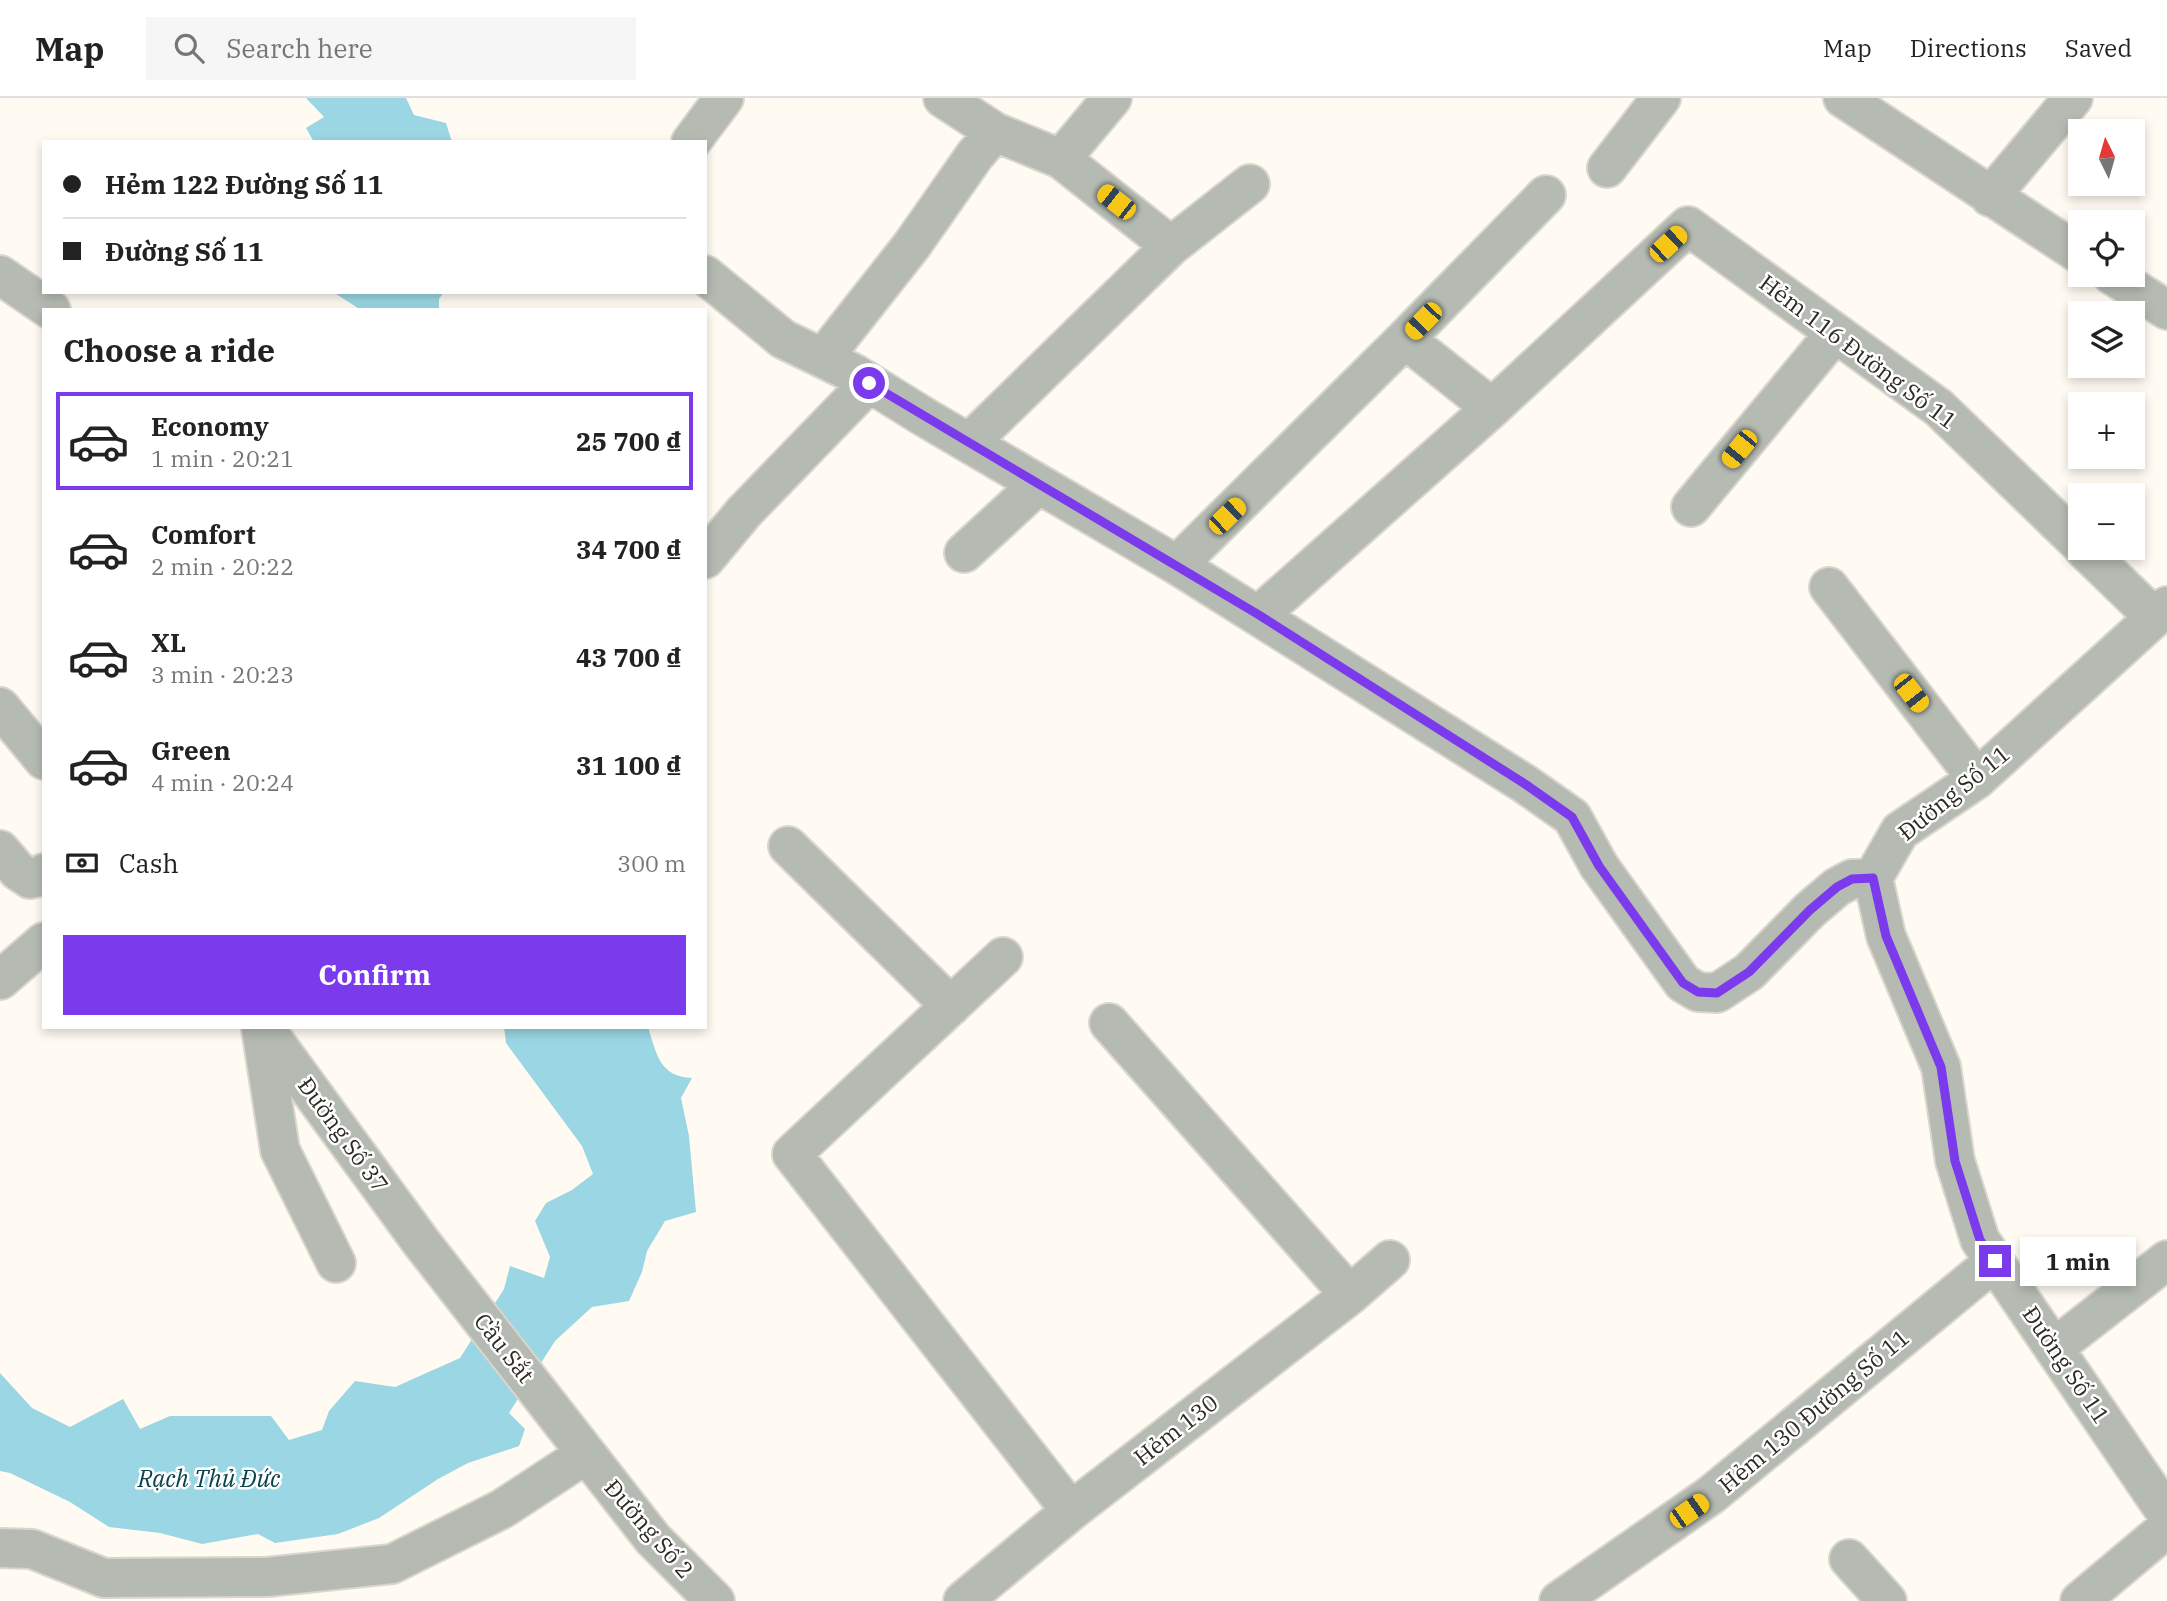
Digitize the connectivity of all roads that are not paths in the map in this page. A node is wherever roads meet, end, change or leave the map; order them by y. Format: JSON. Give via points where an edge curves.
{"nodes":[{"id":1,"x":724,"y":98,"type":"edge"},
{"id":2,"x":943,"y":98,"type":"edge"},
{"id":3,"x":1112,"y":98,"type":"edge"},
{"id":4,"x":1661,"y":98,"type":"edge"},
{"id":5,"x":1843,"y":98,"type":"edge"},
{"id":6,"x":2073,"y":98,"type":"edge"},
{"id":7,"x":995,"y":132,"type":"junction"},
{"id":8,"x":692,"y":140,"type":"edge"},
{"id":9,"x":1061,"y":159,"type":"junction"},
{"id":10,"x":1607,"y":169,"type":"dead end"},
{"id":11,"x":1250,"y":184,"type":"dead end"},
{"id":12,"x":1546,"y":195,"type":"dead end"},
{"id":13,"x":1990,"y":197,"type":"junction"},
{"id":14,"x":1171,"y":246,"type":"junction"},
{"id":15,"x":2068,"y":247,"type":"edge"},
{"id":16,"x":0,"y":275,"type":"edge"},
{"id":17,"x":707,"y":277,"type":"edge"},
{"id":18,"x":2134,"y":287,"type":"edge"},
{"id":19,"x":2165,"y":304,"type":"edge"},
{"id":20,"x":48,"y":308,"type":"edge"},
{"id":21,"x":1835,"y":333,"type":"junction"},
{"id":22,"x":1405,"y":339,"type":"junction"},
{"id":23,"x":823,"y":358,"type":"junction"},
{"id":24,"x":869,"y":383,"type":"junction"},
{"id":25,"x":1492,"y":408,"type":"junction"},
{"id":26,"x":969,"y":443,"type":"junction"},
{"id":27,"x":1038,"y":485,"type":"junction"},
{"id":28,"x":1691,"y":507,"type":"dead end"},
{"id":29,"x":2068,"y":532,"type":"edge"},
{"id":30,"x":964,"y":554,"type":"dead end"},
{"id":31,"x":707,"y":557,"type":"edge"},
{"id":32,"x":2099,"y":560,"type":"edge"},
{"id":33,"x":1177,"y":565,"type":"junction"},
{"id":34,"x":1829,"y":587,"type":"dead end"},
{"id":35,"x":2161,"y":611,"type":"edge"},
{"id":36,"x":1259,"y":615,"type":"junction"},
{"id":37,"x":0,"y":707,"type":"edge"},
{"id":38,"x":42,"y":758,"type":"edge"},
{"id":39,"x":1977,"y":779,"type":"junction"},
{"id":40,"x":788,"y":846,"type":"dead end"},
{"id":41,"x":0,"y":850,"type":"edge"},
{"id":42,"x":42,"y":875,"type":"edge"},
{"id":43,"x":1873,"y":878,"type":"junction"},
{"id":44,"x":42,"y":944,"type":"edge"},
{"id":45,"x":1003,"y":957,"type":"dead end"},
{"id":46,"x":0,"y":980,"type":"edge"},
{"id":47,"x":951,"y":1006,"type":"junction"},
{"id":48,"x":1109,"y":1023,"type":"dead end"},
{"id":49,"x":262,"y":1029,"type":"edge"},
{"id":50,"x":263,"y":1029,"type":"edge"},
{"id":51,"x":421,"y":1242,"type":"joint"},
{"id":52,"x":1390,"y":1260,"type":"dead end"},
{"id":53,"x":2167,"y":1260,"type":"edge"},
{"id":54,"x":1995,"y":1261,"type":"junction"},
{"id":55,"x":336,"y":1264,"type":"dead end"},
{"id":56,"x":1350,"y":1295,"type":"junction"},
{"id":57,"x":2054,"y":1348,"type":"junction"},
{"id":58,"x":586,"y":1454,"type":"junction"},
{"id":59,"x":1071,"y":1511,"type":"junction"},
{"id":60,"x":2167,"y":1514,"type":"edge"},
{"id":61,"x":2167,"y":1528,"type":"edge"},
{"id":62,"x":0,"y":1548,"type":"edge"},
{"id":63,"x":1849,"y":1559,"type":"dead end"},
{"id":64,"x":715,"y":1601,"type":"edge"},
{"id":65,"x":963,"y":1601,"type":"edge"},
{"id":66,"x":1559,"y":1601,"type":"edge"},
{"id":67,"x":1887,"y":1601,"type":"edge"},
{"id":68,"x":2080,"y":1601,"type":"edge"}],
"edges":[{"from":1,"to":8,"type":"street"},
{"from":2,"to":7,"type":"street"},
{"from":3,"to":9,"type":"street"},
{"from":4,"to":10,"type":"street"},
{"from":5,"to":13,"type":"street"},
{"from":6,"to":13,"type":"street"},
{"from":7,"to":9,"type":"street"},
{"from":7,"to":23,"type":"street"},
{"from":9,"to":14,"type":"street"},
{"from":11,"to":14,"type":"street"},
{"from":12,"to":22,"type":"street"},
{"from":13,"to":15,"type":"street"},
{"from":14,"to":26,"type":"street"},
{"from":16,"to":20,"type":"street"},
{"from":17,"to":23,"type":"street","via":[[783,340]]},
{"from":18,"to":19,"type":"street"},
{"from":21,"to":25,"type":"street","name":"Hẻm 116 Đường Số 11","via":[[1688,226]]},
{"from":21,"to":28,"type":"street"},
{"from":21,"to":29,"type":"street","name":"Hẻm 116 Đường Số 11","via":[[1939,408]]},
{"from":22,"to":25,"type":"street"},
{"from":22,"to":33,"type":"street"},
{"from":23,"to":24,"type":"street"},
{"from":24,"to":26,"type":"street"},
{"from":24,"to":31,"type":"street"},
{"from":25,"to":36,"type":"street"},
{"from":26,"to":27,"type":"street"},
{"from":27,"to":30,"type":"street"},
{"from":27,"to":33,"type":"street"},
{"from":32,"to":35,"type":"street","name":"Hẻm 116 Đường Số 11"},
{"from":33,"to":36,"type":"street"},
{"from":34,"to":39,"type":"street"},
{"from":35,"to":39,"type":"street","name":"Đường Số 11"},
{"from":36,"to":43,"type":"street","via":[[1572,817],[1599,866],[1683,983],[1698,992],[1717,993],[1749,972],[1837,887],[1852,879]]},
{"from":37,"to":38,"type":"street"},
{"from":39,"to":43,"type":"street","name":"Đường Số 11","via":[[1900,831]]},
{"from":40,"to":47,"type":"street"},
{"from":41,"to":42,"type":"street","via":[[30,879]]},
{"from":43,"to":54,"type":"street","name":"Đường Số 11","via":[[1886,936],[1941,1067],[1955,1161],[1980,1240]]},
{"from":44,"to":46,"type":"street"},
{"from":45,"to":47,"type":"street"},
{"from":47,"to":59,"type":"street","via":[[792,1154]]},
{"from":48,"to":56,"type":"street"},
{"from":49,"to":55,"type":"street","via":[[280,1150]]},
{"from":50,"to":51,"type":"street","name":"Đường Số 37"},
{"from":51,"to":58,"type":"street","name":"Cầu Sắt"},
{"from":52,"to":56,"type":"street","name":"Hẻm 130"},
{"from":53,"to":57,"type":"street"},
{"from":54,"to":57,"type":"street","name":"Đường Số 11"},
{"from":54,"to":66,"type":"street","name":"Hẻm 130 Đường Số 11","via":[[1711,1495]]},
{"from":56,"to":59,"type":"street","name":"Hẻm 130"},
{"from":57,"to":60,"type":"street","name":"Đường Số 11"},
{"from":58,"to":62,"type":"street","via":[[502,1508],[392,1564],[267,1577],[104,1578],[32,1549]]},
{"from":58,"to":64,"type":"street","name":"Đường Số 2","via":[[653,1539]]},
{"from":59,"to":65,"type":"street","name":"Hẻm 130"},
{"from":61,"to":68,"type":"street"},
{"from":63,"to":67,"type":"street"}]}
